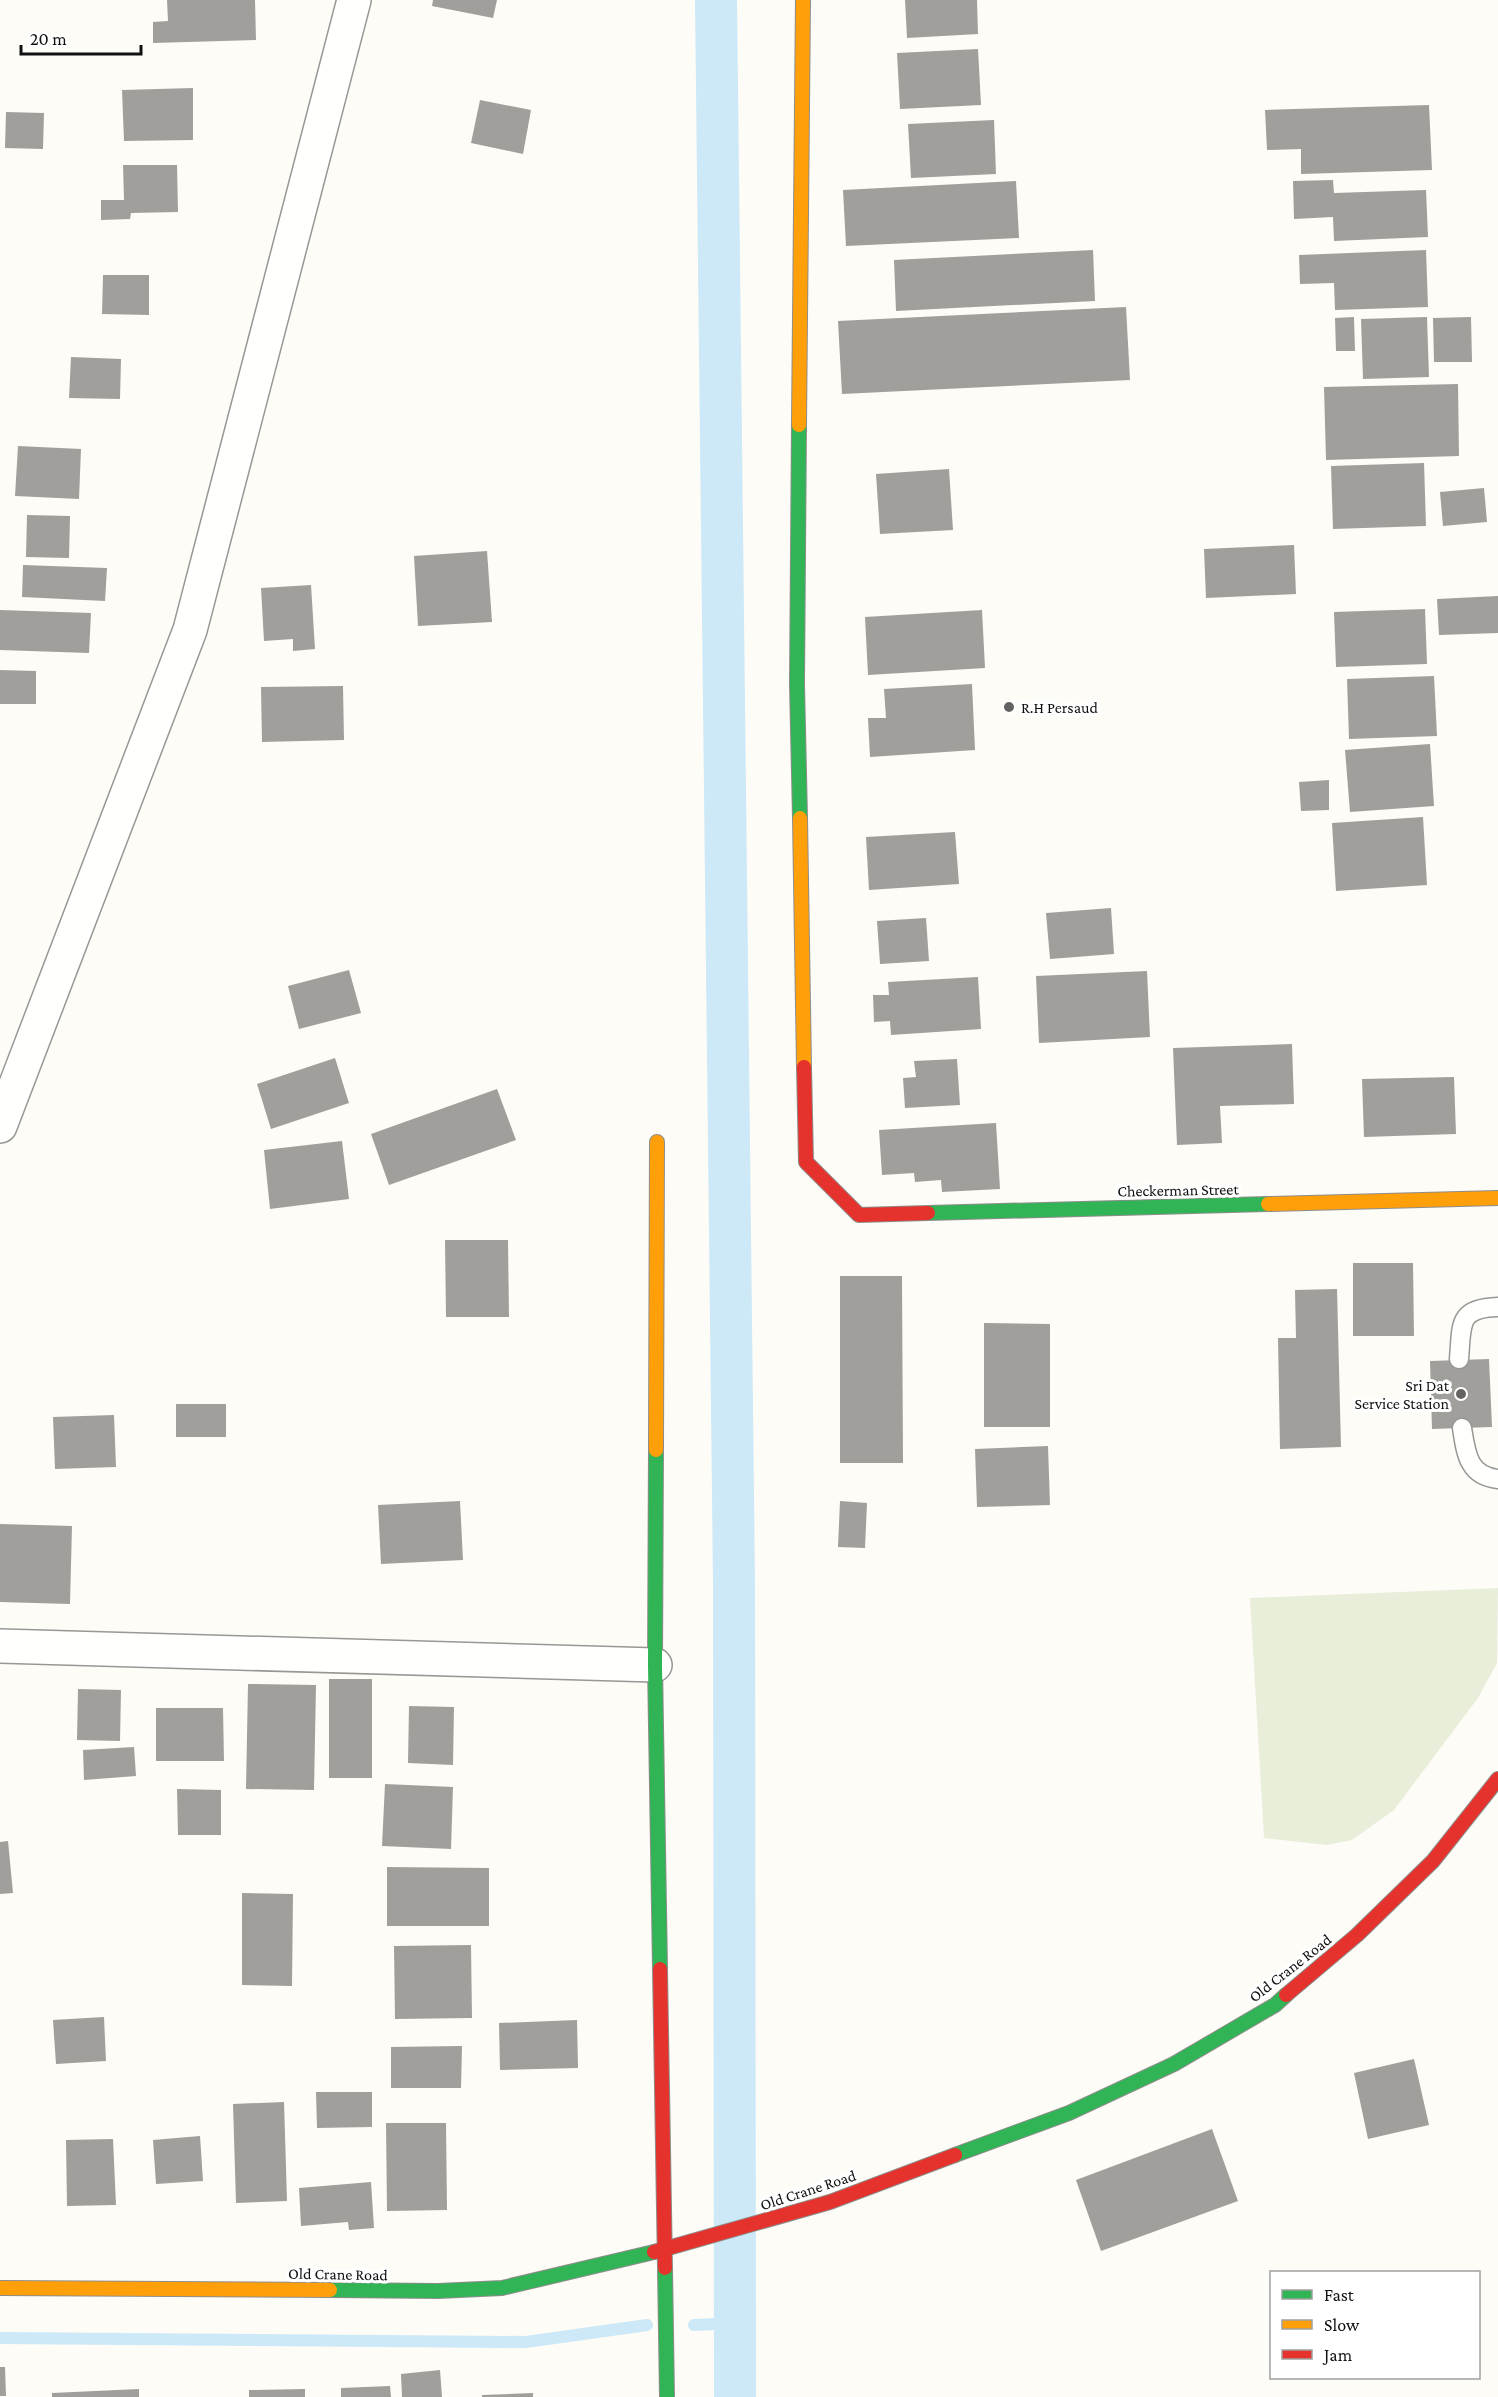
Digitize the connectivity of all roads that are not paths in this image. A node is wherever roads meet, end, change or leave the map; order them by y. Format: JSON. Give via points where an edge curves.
{"nodes":[{"id":1,"x":354,"y":0,"type":"edge"},
{"id":2,"x":803,"y":0,"type":"edge"},
{"id":3,"x":0,"y":1126,"type":"edge"},
{"id":4,"x":657,"y":1142,"type":"dead end"},
{"id":5,"x":1498,"y":1198,"type":"edge"},
{"id":6,"x":1498,"y":1306,"type":"edge"},
{"id":7,"x":1459,"y":1359,"type":"dead end"},
{"id":8,"x":1462,"y":1428,"type":"dead end"},
{"id":9,"x":1498,"y":1479,"type":"edge"},
{"id":10,"x":0,"y":1646,"type":"edge"},
{"id":11,"x":655,"y":1665,"type":"junction"},
{"id":12,"x":1498,"y":1779,"type":"edge"},
{"id":13,"x":666,"y":2250,"type":"junction"},
{"id":14,"x":0,"y":2288,"type":"edge"},
{"id":15,"x":667,"y":2397,"type":"edge"}],
"edges":[{"from":1,"to":3,"type":"street","via":[[190,630]]},
{"from":2,"to":5,"type":"street","name":"Checkerman Street","via":[[797,684],[806,1162],[859,1215]]},
{"from":4,"to":11,"type":"street"},
{"from":6,"to":7,"type":"lane","via":[[1479,1307],[1469,1313],[1462,1324]]},
{"from":8,"to":9,"type":"lane","via":[[1467,1459],[1477,1471]]},
{"from":10,"to":11,"type":"street"},
{"from":11,"to":13,"type":"street"},
{"from":12,"to":13,"type":"street","name":"Old Crane Road","via":[[1433,1861],[1357,1935],[1275,2004],[1174,2064],[1070,2113],[830,2202]]},
{"from":13,"to":14,"type":"street","name":"Old Crane Road","via":[[502,2288]]},
{"from":13,"to":15,"type":"street"}]}
